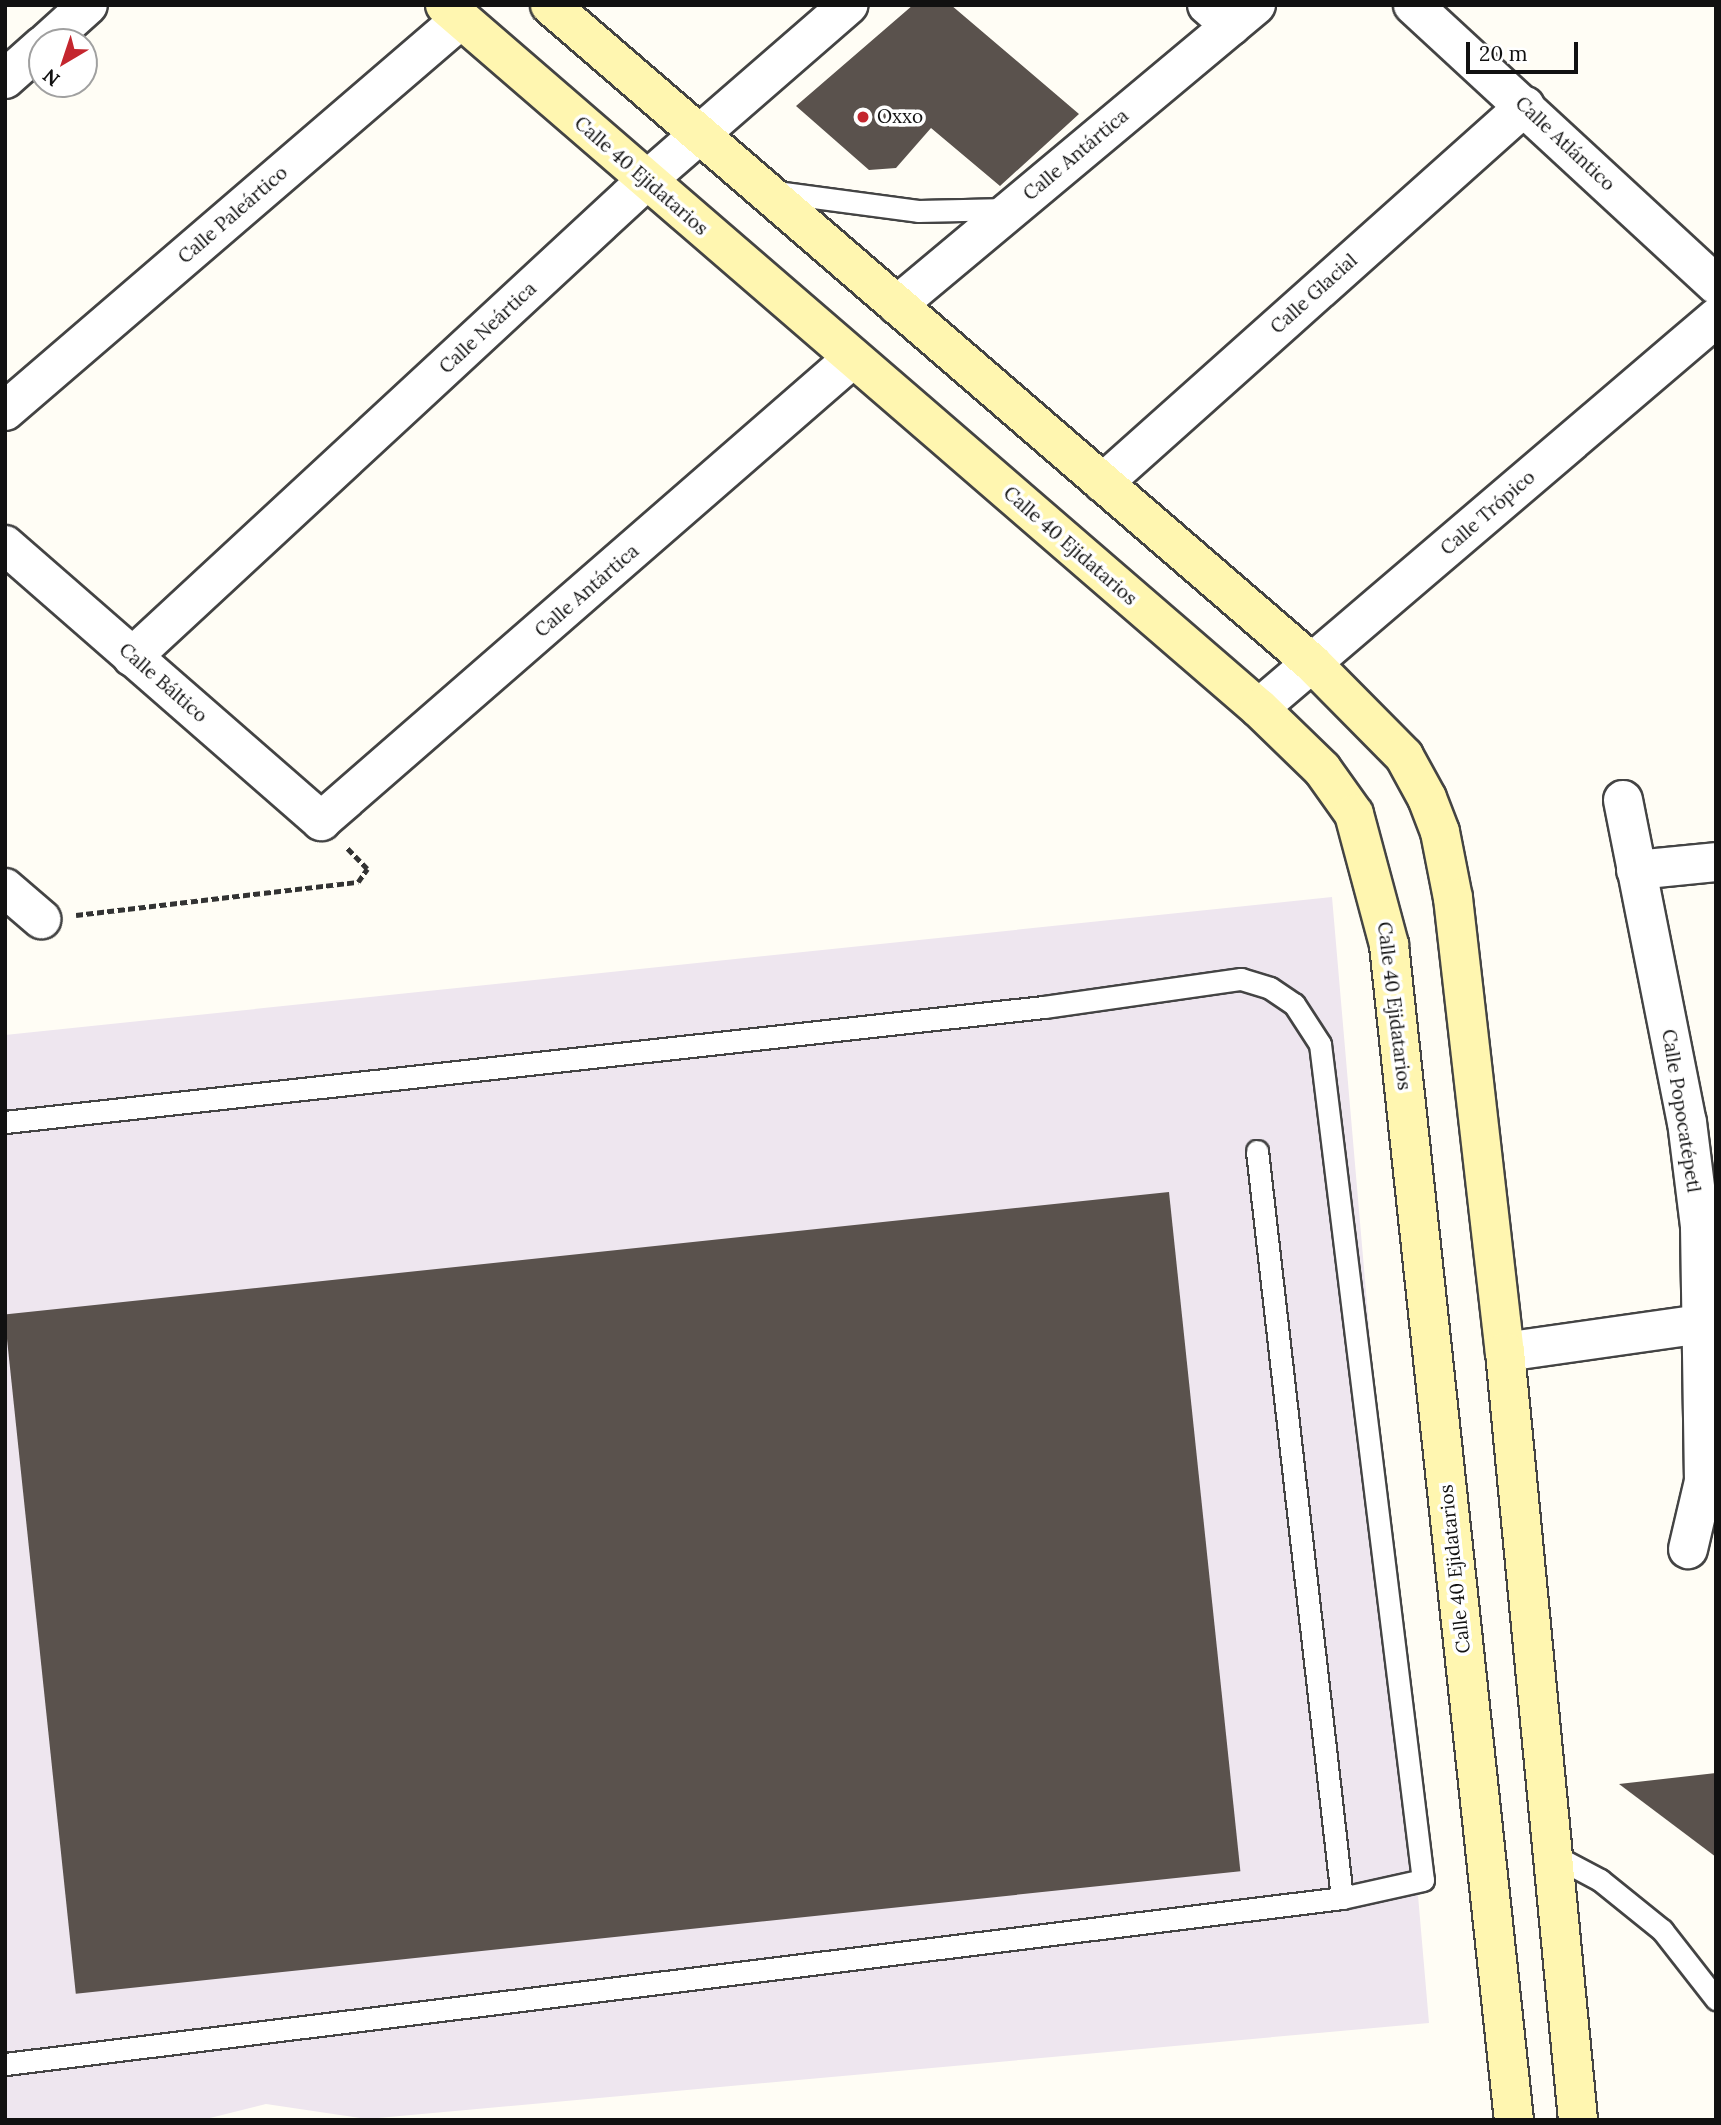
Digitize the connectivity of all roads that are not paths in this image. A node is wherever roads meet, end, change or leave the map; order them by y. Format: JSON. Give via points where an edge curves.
{"nodes":[{"id":1,"x":88,"y":5,"type":"edge"},
{"id":2,"x":550,"y":5,"type":"edge"},
{"id":3,"x":848,"y":5,"type":"edge"},
{"id":4,"x":1413,"y":5,"type":"edge"},
{"id":5,"x":453,"y":12,"type":"edge"},
{"id":6,"x":1231,"y":12,"type":"edge"},
{"id":7,"x":63,"y":28,"type":"edge"},
{"id":8,"x":28,"y":58,"type":"edge"},
{"id":9,"x":5,"y":79,"type":"edge"},
{"id":10,"x":1525,"y":106,"type":"junction"},
{"id":11,"x":699,"y":134,"type":"junction"},
{"id":12,"x":647,"y":180,"type":"junction"},
{"id":13,"x":764,"y":190,"type":"junction"},
{"id":14,"x":1011,"y":209,"type":"junction"},
{"id":15,"x":1716,"y":285,"type":"edge"},
{"id":16,"x":897,"y":305,"type":"junction"},
{"id":17,"x":1716,"y":318,"type":"edge"},
{"id":18,"x":852,"y":359,"type":"junction"},
{"id":19,"x":5,"y":411,"type":"edge"},
{"id":20,"x":1102,"y":483,"type":"junction"},
{"id":21,"x":5,"y":545,"type":"edge"},
{"id":22,"x":132,"y":657,"type":"junction"},
{"id":23,"x":1312,"y":663,"type":"junction"},
{"id":24,"x":1259,"y":708,"type":"junction"},
{"id":25,"x":1623,"y":800,"type":"dead end"},
{"id":26,"x":321,"y":821,"type":"joint"},
{"id":27,"x":1716,"y":862,"type":"edge"},
{"id":28,"x":1636,"y":870,"type":"junction"},
{"id":29,"x":5,"y":888,"type":"edge"},
{"id":30,"x":41,"y":919,"type":"road end"},
{"id":31,"x":1701,"y":1120,"type":"edge"},
{"id":32,"x":5,"y":1122,"type":"edge"},
{"id":33,"x":1257,"y":1151,"type":"dead end"},
{"id":34,"x":1708,"y":1226,"type":"edge"},
{"id":35,"x":1701,"y":1324,"type":"junction"},
{"id":36,"x":1505,"y":1352,"type":"junction"},
{"id":37,"x":1710,"y":1480,"type":"edge"},
{"id":38,"x":1688,"y":1549,"type":"dead end"},
{"id":39,"x":1553,"y":1855,"type":"junction"},
{"id":40,"x":1342,"y":1898,"type":"junction"},
{"id":41,"x":1716,"y":1999,"type":"edge"},
{"id":42,"x":5,"y":2064,"type":"edge"},
{"id":43,"x":1514,"y":2120,"type":"edge"},
{"id":44,"x":1578,"y":2120,"type":"edge"}],
"edges":[{"from":1,"to":7,"type":"street"},
{"from":2,"to":11,"type":"main road"},
{"from":3,"to":11,"type":"street","name":"Calle Neártica"},
{"from":4,"to":10,"type":"street","name":"Calle Atlántico"},
{"from":5,"to":12,"type":"main road","name":"Calle 40 Ejidatarios"},
{"from":5,"to":19,"type":"street","name":"Calle Paleártico"},
{"from":6,"to":14,"type":"street","name":"Calle Antártica"},
{"from":8,"to":9,"type":"street"},
{"from":10,"to":15,"type":"street","name":"Calle Atlántico"},
{"from":10,"to":20,"type":"street","name":"Calle Glacial"},
{"from":11,"to":12,"type":"street","name":"Calle Neártica"},
{"from":11,"to":13,"type":"main road"},
{"from":12,"to":18,"type":"main road","name":"Calle 40 Ejidatarios"},
{"from":12,"to":22,"type":"street","name":"Calle Neártica"},
{"from":13,"to":14,"type":"lane","via":[[918,211]]},
{"from":13,"to":16,"type":"main road"},
{"from":14,"to":16,"type":"street","name":"Calle Antártica"},
{"from":16,"to":20,"type":"main road"},
{"from":17,"to":23,"type":"street","name":"Calle Trópico"},
{"from":18,"to":24,"type":"main road","name":"Calle 40 Ejidatarios"},
{"from":18,"to":26,"type":"street","name":"Calle Antártica"},
{"from":20,"to":23,"type":"main road"},
{"from":21,"to":22,"type":"street","name":"Calle Báltico"},
{"from":22,"to":26,"type":"street","name":"Calle Báltico"},
{"from":23,"to":24,"type":"street","name":"Calle Trópico"},
{"from":23,"to":36,"type":"main road","via":[[1404,756],[1440,832],[1453,898]]},
{"from":24,"to":43,"type":"main road","name":"Calle 40 Ejidatarios","via":[[1322,769],[1354,814],[1389,945]]},
{"from":25,"to":28,"type":"street","name":"Calle Popocatépetl"},
{"from":27,"to":28,"type":"street"},
{"from":28,"to":31,"type":"street","name":"Calle Popocatépetl"},
{"from":29,"to":30,"type":"street"},
{"from":31,"to":34,"type":"street","name":"Calle Popocatépetl"},
{"from":32,"to":40,"type":"lane","via":[[1044,1007],[1241,979],[1270,988],[1294,1004],[1320,1044],[1423,1880]]},
{"from":33,"to":40,"type":"lane"},
{"from":34,"to":35,"type":"street","name":"Calle Popocatépetl"},
{"from":35,"to":36,"type":"street"},
{"from":35,"to":37,"type":"street","name":"Calle Popocatépetl"},
{"from":36,"to":39,"type":"main road"},
{"from":37,"to":38,"type":"street","name":"Calle Popocatépetl"},
{"from":39,"to":41,"type":"lane","via":[[1600,1880],[1662,1930]]},
{"from":39,"to":44,"type":"main road"},
{"from":40,"to":42,"type":"lane"}]}
